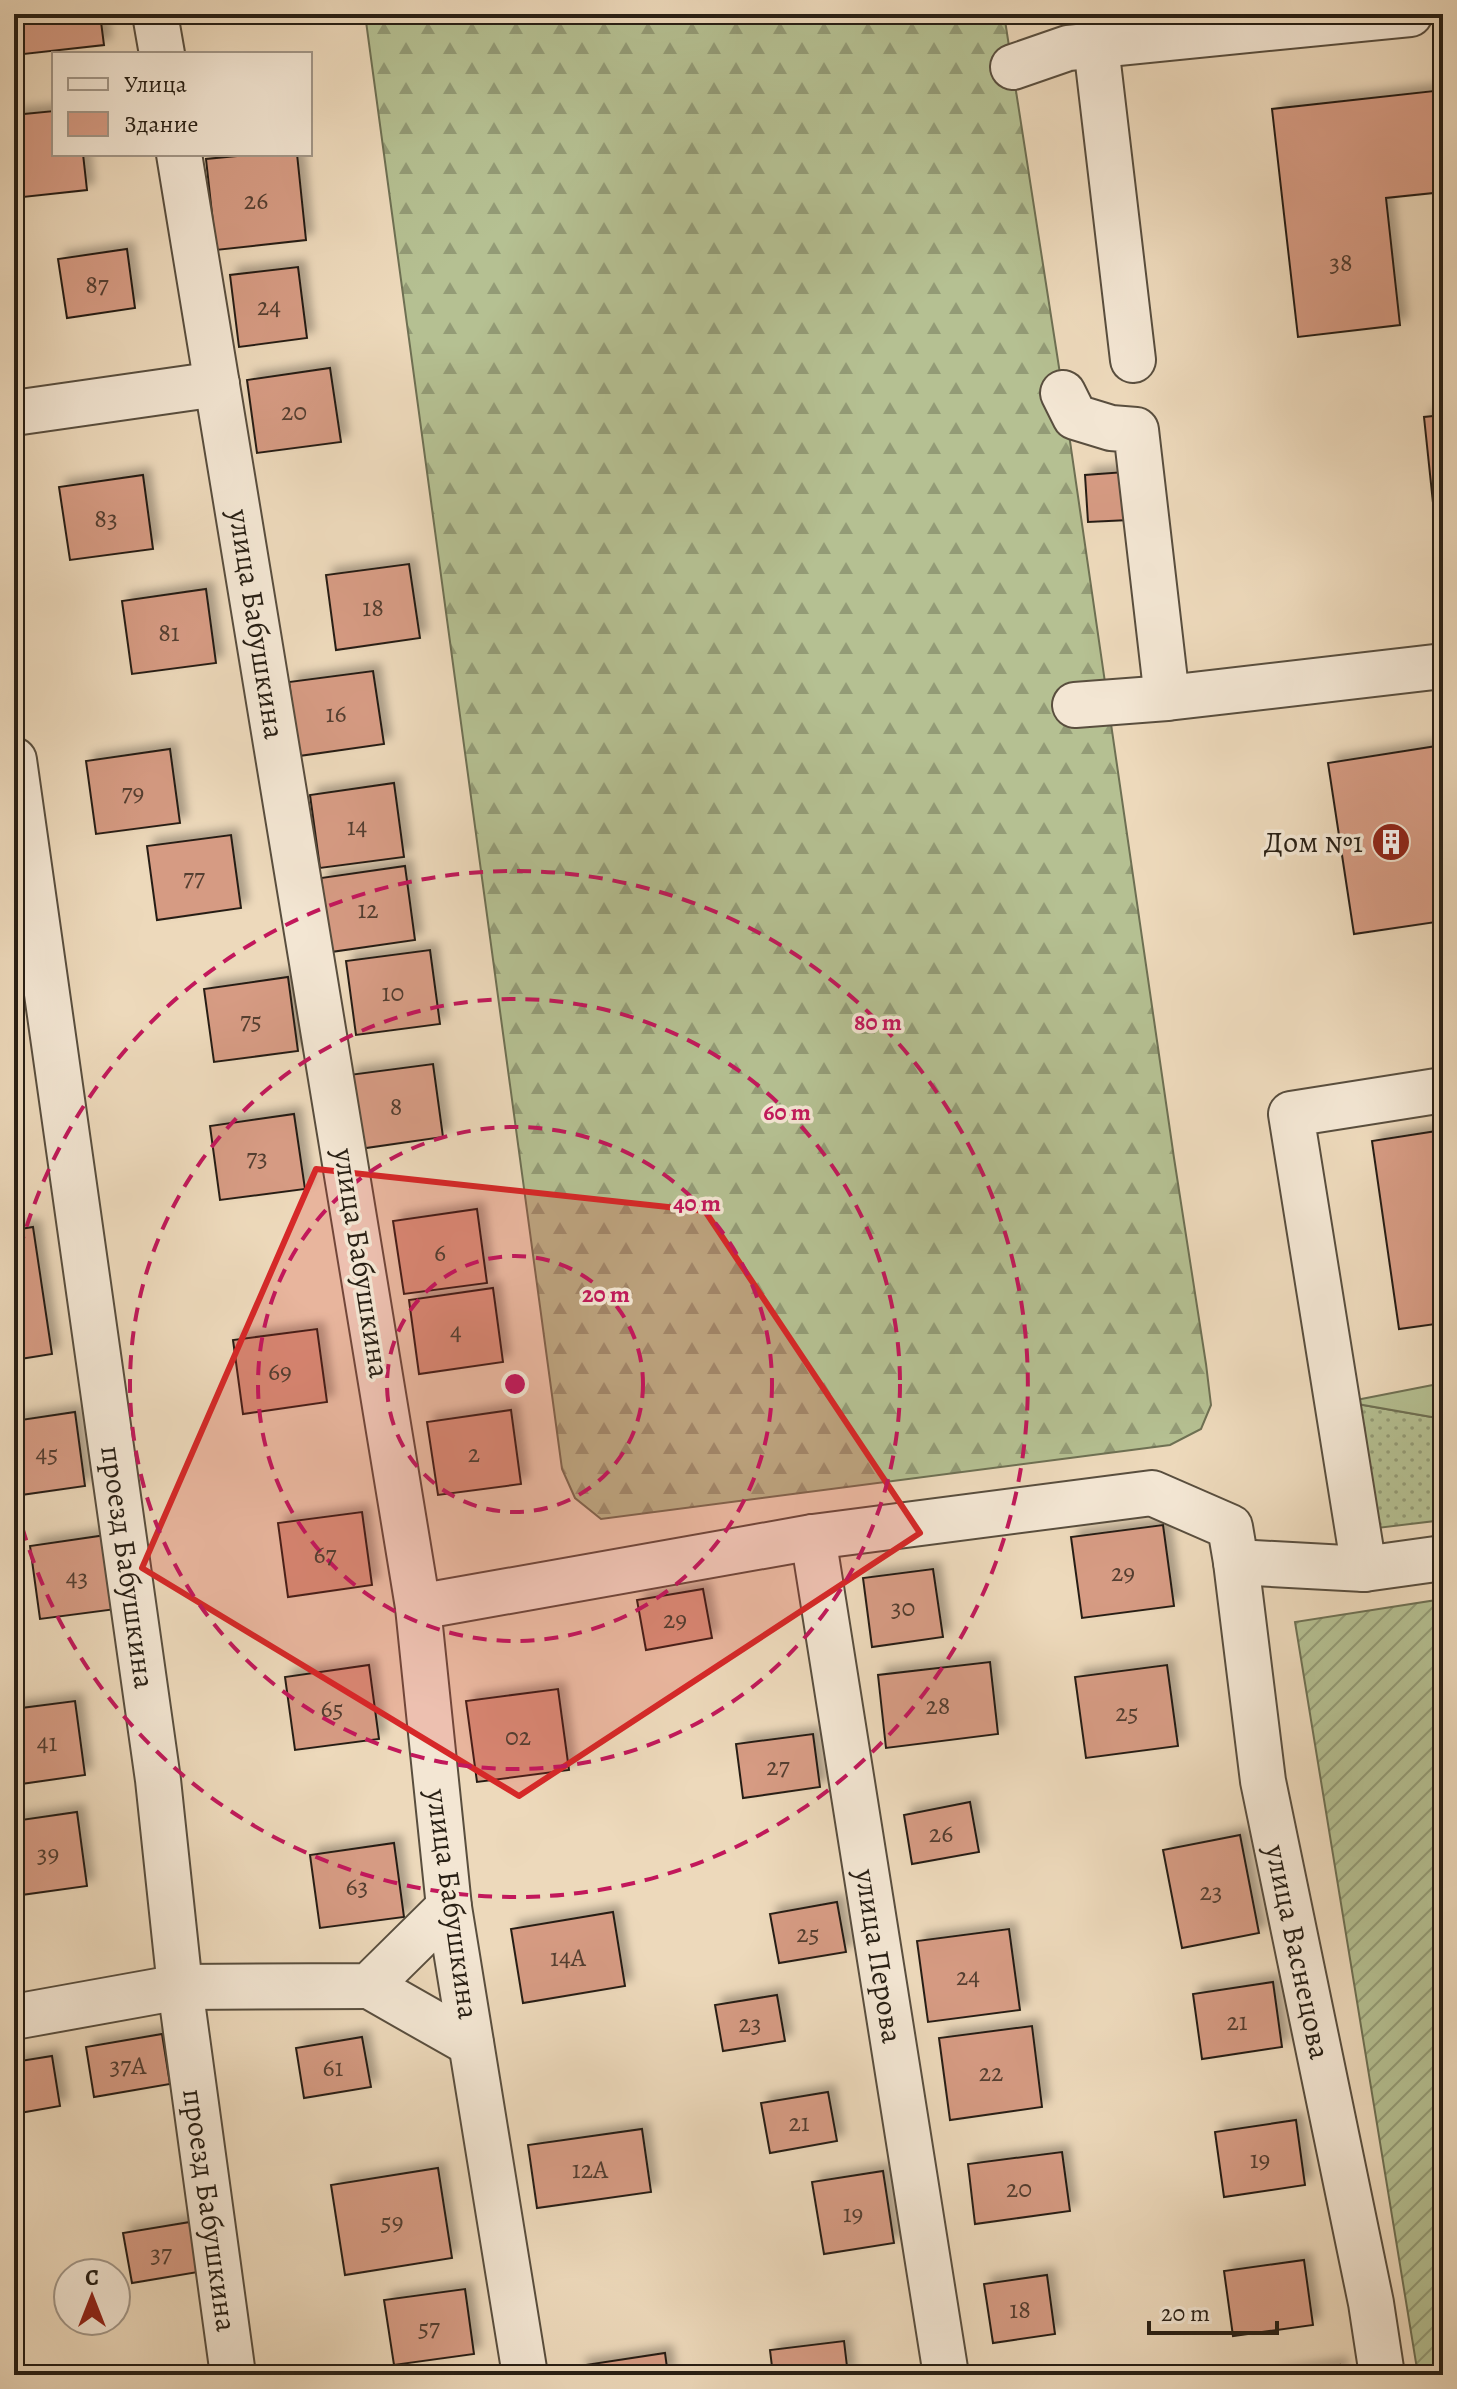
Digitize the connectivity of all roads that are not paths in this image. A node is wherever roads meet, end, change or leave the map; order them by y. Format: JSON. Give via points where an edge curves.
{"nodes":[{"id":1,"x":155,"y":14,"type":"edge"},
{"id":2,"x":1410,"y":14,"type":"edge"},
{"id":3,"x":1096,"y":46,"type":"junction"},
{"id":4,"x":162,"y":52,"type":"edge"},
{"id":5,"x":1013,"y":67,"type":"dead end"},
{"id":6,"x":179,"y":156,"type":"edge"},
{"id":7,"x":1133,"y":360,"type":"dead end"},
{"id":8,"x":217,"y":384,"type":"junction"},
{"id":9,"x":1063,"y":393,"type":"dead end"},
{"id":10,"x":14,"y":413,"type":"edge"},
{"id":11,"x":1443,"y":666,"type":"edge"},
{"id":12,"x":1167,"y":698,"type":"junction"},
{"id":13,"x":1075,"y":705,"type":"dead end"},
{"id":14,"x":14,"y":760,"type":"edge"},
{"id":15,"x":1443,"y":1090,"type":"edge"},
{"id":16,"x":813,"y":1537,"type":"junction"},
{"id":17,"x":1233,"y":1545,"type":"junction"},
{"id":18,"x":1443,"y":1558,"type":"edge"},
{"id":19,"x":1364,"y":1569,"type":"junction"},
{"id":20,"x":418,"y":1607,"type":"junction"},
{"id":21,"x":449,"y":1907,"type":"junction"},
{"id":22,"x":369,"y":1986,"type":"junction"},
{"id":23,"x":180,"y":1987,"type":"junction"},
{"id":24,"x":14,"y":2017,"type":"edge"},
{"id":25,"x":471,"y":2044,"type":"junction"},
{"id":26,"x":233,"y":2375,"type":"edge"},
{"id":27,"x":525,"y":2375,"type":"edge"},
{"id":28,"x":946,"y":2375,"type":"edge"},
{"id":29,"x":1382,"y":2375,"type":"edge"}],
"edges":[{"from":1,"to":4,"type":"street"},
{"from":2,"to":3,"type":"street"},
{"from":3,"to":5,"type":"street","via":[[1068,48]]},
{"from":3,"to":7,"type":"street"},
{"from":6,"to":8,"type":"street","name":"улица Бабушкина"},
{"from":8,"to":10,"type":"street"},
{"from":8,"to":20,"type":"street","name":"улица Бабушкина"},
{"from":9,"to":12,"type":"street","via":[[1075,417],[1136,430]]},
{"from":11,"to":12,"type":"street"},
{"from":12,"to":13,"type":"street"},
{"from":14,"to":23,"type":"street","name":"проезд Бабушкина","via":[[158,1780]]},
{"from":15,"to":19,"type":"street","via":[[1291,1114]]},
{"from":16,"to":17,"type":"street","via":[[1152,1493]]},
{"from":16,"to":20,"type":"street"},
{"from":16,"to":28,"type":"street","name":"улица Перова"},
{"from":17,"to":19,"type":"street"},
{"from":17,"to":29,"type":"street","name":"улица Васнецова","via":[[1263,1781]]},
{"from":18,"to":19,"type":"street"},
{"from":20,"to":21,"type":"street","name":"улица Бабушкина"},
{"from":21,"to":22,"type":"street"},
{"from":21,"to":25,"type":"street","name":"улица Бабушкина"},
{"from":22,"to":23,"type":"street"},
{"from":22,"to":25,"type":"street"},
{"from":23,"to":24,"type":"street"},
{"from":23,"to":26,"type":"street","name":"проезд Бабушкина"},
{"from":25,"to":27,"type":"street","name":"улица Бабушкина"}]}
